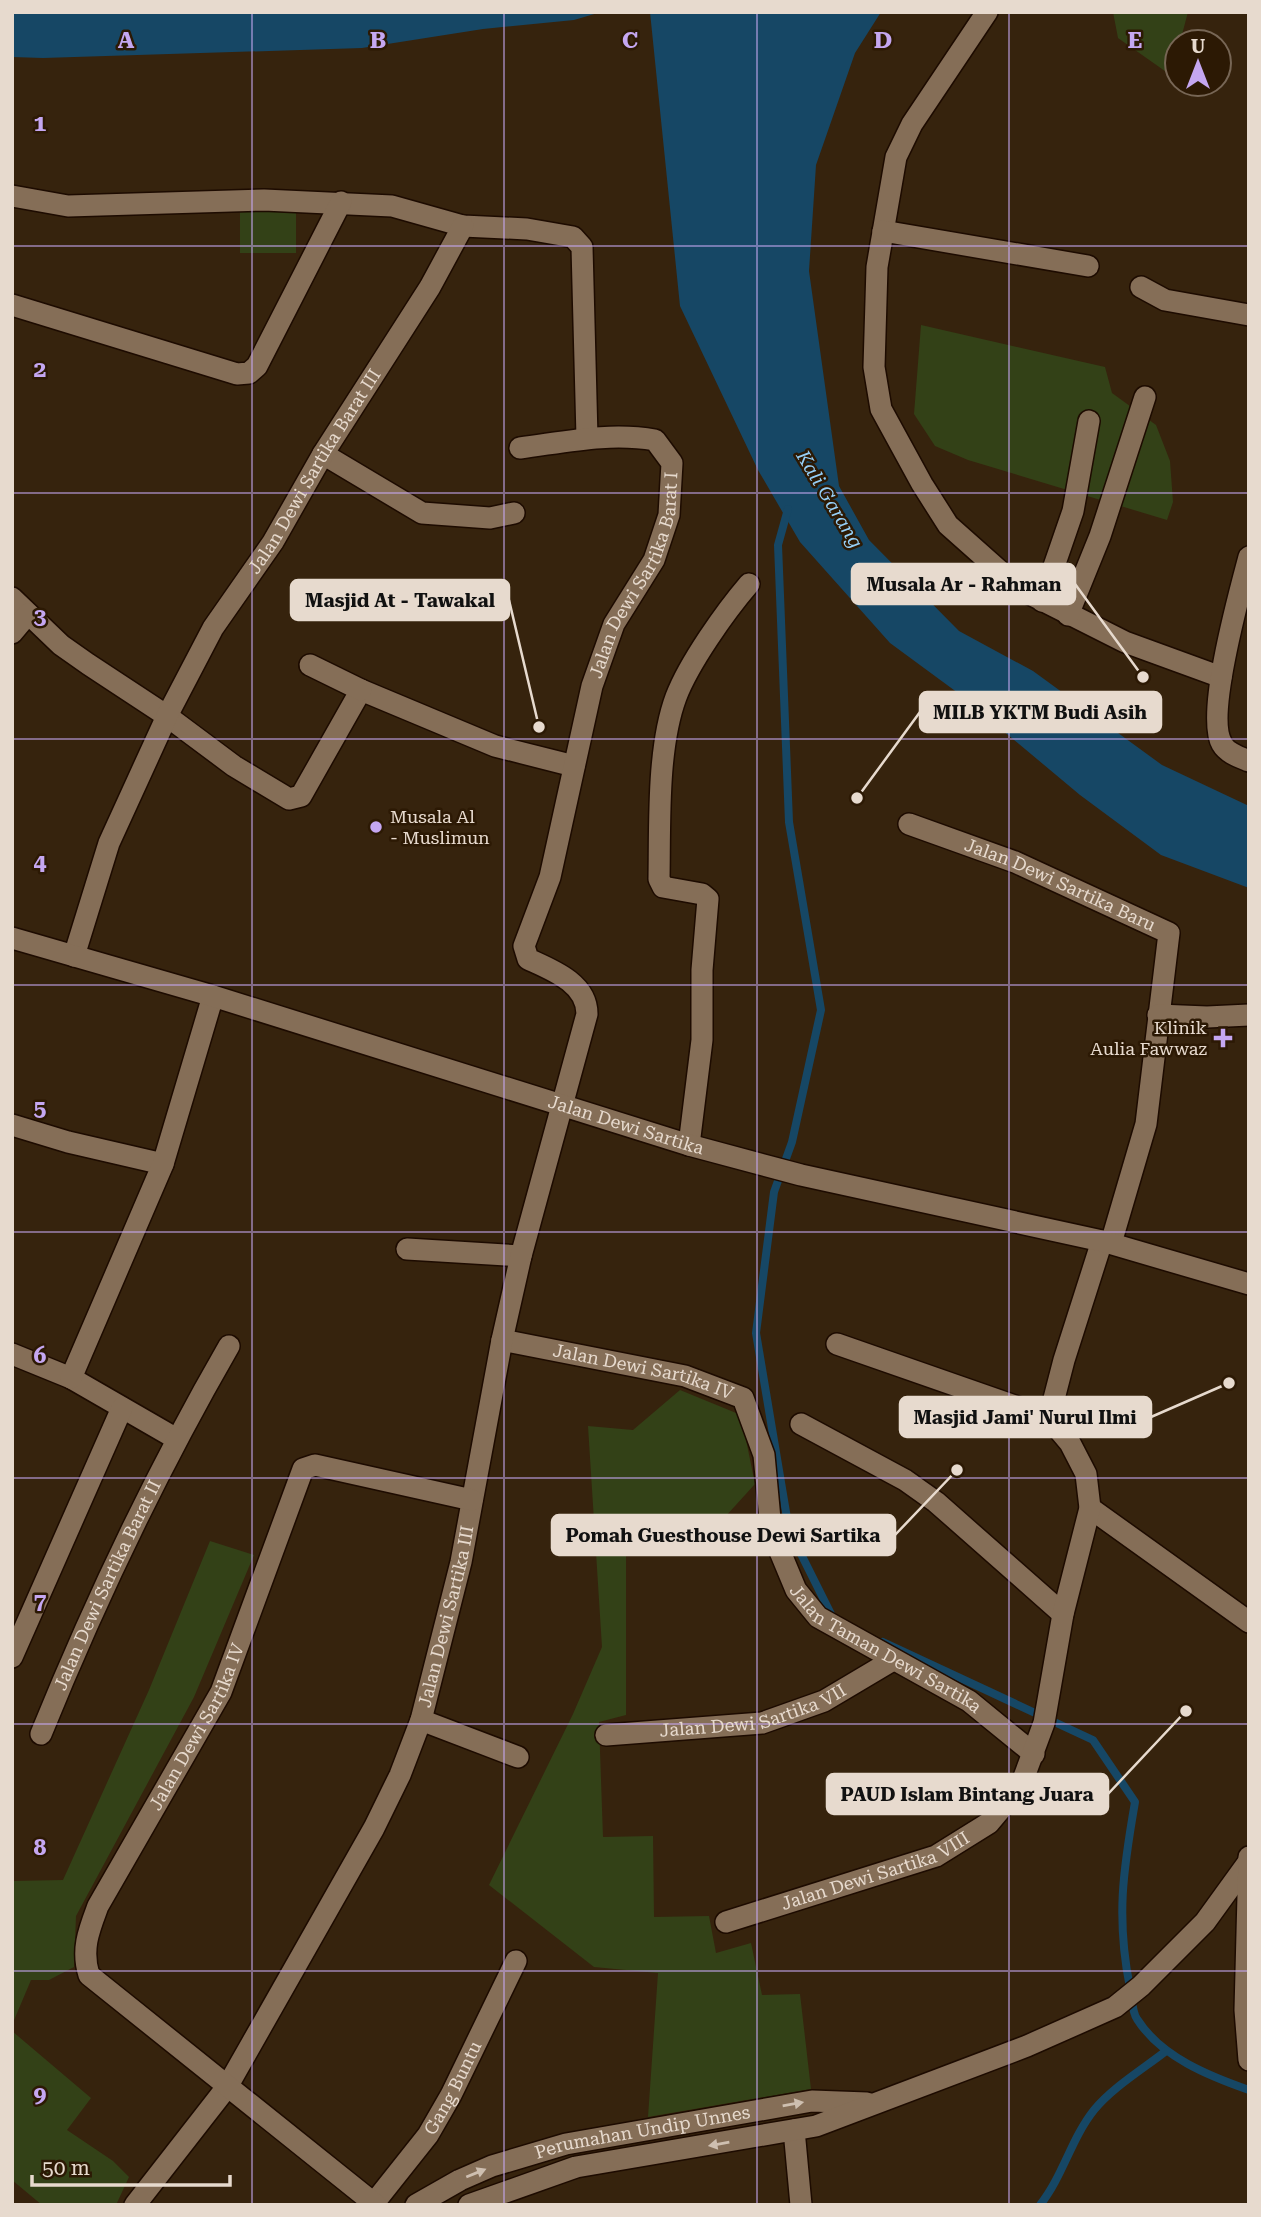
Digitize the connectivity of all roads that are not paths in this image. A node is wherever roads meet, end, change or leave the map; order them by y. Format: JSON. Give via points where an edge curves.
{"nodes":[{"id":1,"x":987,"y":12,"type":"edge"},
{"id":2,"x":12,"y":196,"type":"edge"},
{"id":3,"x":341,"y":202,"type":"junction"},
{"id":4,"x":463,"y":226,"type":"junction"},
{"id":5,"x":883,"y":231,"type":"junction"},
{"id":6,"x":1088,"y":266,"type":"dead end"},
{"id":7,"x":1141,"y":287,"type":"dead end"},
{"id":8,"x":12,"y":305,"type":"edge"},
{"id":9,"x":1249,"y":316,"type":"edge"},
{"id":10,"x":1145,"y":397,"type":"dead end"},
{"id":11,"x":1089,"y":421,"type":"dead end"},
{"id":12,"x":587,"y":437,"type":"junction"},
{"id":13,"x":520,"y":448,"type":"dead end"},
{"id":14,"x":323,"y":454,"type":"junction"},
{"id":15,"x":514,"y":513,"type":"dead end"},
{"id":16,"x":1249,"y":557,"type":"edge"},
{"id":17,"x":749,"y":584,"type":"dead end"},
{"id":18,"x":12,"y":598,"type":"edge"},
{"id":19,"x":1042,"y":601,"type":"junction"},
{"id":20,"x":28,"y":614,"type":"junction"},
{"id":21,"x":1068,"y":615,"type":"junction"},
{"id":22,"x":12,"y":634,"type":"edge"},
{"id":23,"x":310,"y":665,"type":"dead end"},
{"id":24,"x":1221,"y":677,"type":"junction"},
{"id":25,"x":361,"y":690,"type":"junction"},
{"id":26,"x":167,"y":716,"type":"junction"},
{"id":27,"x":1249,"y":761,"type":"edge"},
{"id":28,"x":574,"y":766,"type":"junction"},
{"id":29,"x":909,"y":824,"type":"dead end"},
{"id":30,"x":12,"y":938,"type":"edge"},
{"id":31,"x":75,"y":956,"type":"junction"},
{"id":32,"x":214,"y":996,"type":"junction"},
{"id":33,"x":1158,"y":1015,"type":"junction"},
{"id":34,"x":1249,"y":1015,"type":"edge"},
{"id":35,"x":563,"y":1107,"type":"junction"},
{"id":36,"x":12,"y":1125,"type":"edge"},
{"id":37,"x":689,"y":1145,"type":"junction"},
{"id":38,"x":163,"y":1164,"type":"junction"},
{"id":39,"x":1106,"y":1242,"type":"junction"},
{"id":40,"x":407,"y":1249,"type":"dead end"},
{"id":41,"x":521,"y":1256,"type":"junction"},
{"id":42,"x":1249,"y":1284,"type":"edge"},
{"id":43,"x":502,"y":1340,"type":"junction"},
{"id":44,"x":837,"y":1344,"type":"dead end"},
{"id":45,"x":229,"y":1346,"type":"dead end"},
{"id":46,"x":12,"y":1354,"type":"edge"},
{"id":47,"x":71,"y":1378,"type":"junction"},
{"id":48,"x":743,"y":1398,"type":"joint"},
{"id":49,"x":122,"y":1409,"type":"junction"},
{"id":50,"x":1049,"y":1418,"type":"junction"},
{"id":51,"x":802,"y":1424,"type":"dead end"},
{"id":52,"x":175,"y":1438,"type":"junction"},
{"id":53,"x":472,"y":1500,"type":"junction"},
{"id":54,"x":1090,"y":1508,"type":"junction"},
{"id":55,"x":1063,"y":1614,"type":"junction"},
{"id":56,"x":1249,"y":1622,"type":"edge"},
{"id":57,"x":12,"y":1657,"type":"edge"},
{"id":58,"x":893,"y":1660,"type":"junction"},
{"id":59,"x":421,"y":1720,"type":"junction"},
{"id":60,"x":41,"y":1734,"type":"dead end"},
{"id":61,"x":606,"y":1735,"type":"dead end"},
{"id":62,"x":1034,"y":1754,"type":"junction"},
{"id":63,"x":518,"y":1757,"type":"dead end"},
{"id":64,"x":1248,"y":1860,"type":"edge"},
{"id":65,"x":726,"y":1922,"type":"dead end"},
{"id":66,"x":516,"y":1961,"type":"dead end"},
{"id":67,"x":1249,"y":2060,"type":"edge"},
{"id":68,"x":227,"y":2087,"type":"junction"},
{"id":69,"x":880,"y":2104,"type":"junction"},
{"id":70,"x":794,"y":2130,"type":"junction"},
{"id":71,"x":566,"y":2144,"type":"junction"},
{"id":72,"x":576,"y":2167,"type":"junction"},
{"id":73,"x":375,"y":2204,"type":"edge"},
{"id":74,"x":135,"y":2205,"type":"edge"},
{"id":75,"x":416,"y":2205,"type":"edge"},
{"id":76,"x":469,"y":2205,"type":"edge"},
{"id":77,"x":801,"y":2205,"type":"edge"}],
"edges":[{"from":1,"to":5,"type":"street","via":[[901,143]]},
{"from":2,"to":3,"type":"street","via":[[68,206]]},
{"from":3,"to":4,"type":"street","via":[[392,206]]},
{"from":3,"to":8,"type":"street","via":[[257,366],[248,373],[237,374]]},
{"from":4,"to":12,"type":"street","via":[[527,229],[579,240]]},
{"from":4,"to":14,"type":"street","name":"Jalan Dewi Sartika Barat III","via":[[430,287]]},
{"from":5,"to":6,"type":"street"},
{"from":5,"to":19,"type":"street","via":[[874,344],[881,409],[948,525],[1010,581]]},
{"from":7,"to":9,"type":"street","via":[[1165,300]]},
{"from":10,"to":21,"type":"street","via":[[1100,536]]},
{"from":11,"to":19,"type":"street","via":[[1073,512]]},
{"from":12,"to":13,"type":"street","name":"Jalan Dewi Sartika Barat I"},
{"from":12,"to":28,"type":"street","name":"Jalan Dewi Sartika Barat I","via":[[655,440],[672,463],[672,496],[654,560],[610,636],[592,686]]},
{"from":14,"to":15,"type":"street","via":[[422,513],[490,519]]},
{"from":14,"to":26,"type":"street","name":"Jalan Dewi Sartika Barat III","via":[[273,542],[214,628]]},
{"from":16,"to":24,"type":"street"},
{"from":17,"to":37,"type":"street","via":[[725,613],[677,697],[666,746],[659,879],[663,887],[708,899],[702,1040]]},
{"from":18,"to":20,"type":"street"},
{"from":19,"to":21,"type":"street"},
{"from":20,"to":22,"type":"street"},
{"from":20,"to":26,"type":"street","via":[[61,645]]},
{"from":21,"to":24,"type":"street","via":[[1125,642]]},
{"from":23,"to":25,"type":"street"},
{"from":24,"to":27,"type":"street","via":[[1222,746]]},
{"from":25,"to":26,"type":"street","via":[[301,796],[295,799],[285,798],[234,766]]},
{"from":25,"to":28,"type":"street","via":[[495,746]]},
{"from":26,"to":31,"type":"street","name":"Jalan Dewi Sartika Barat III","via":[[109,843]]},
{"from":28,"to":35,"type":"street","name":"Jalan Dewi Sartika Barat I","via":[[550,877],[524,946],[528,959],[560,975],[578,989],[587,1004]]},
{"from":29,"to":33,"type":"street","name":"Jalan Dewi Sartika Baru","via":[[1015,862],[1166,930],[1169,938]]},
{"from":30,"to":31,"type":"street","name":"Jalan Dewi Sartika"},
{"from":31,"to":32,"type":"street","name":"Jalan Dewi Sartika"},
{"from":32,"to":35,"type":"street","name":"Jalan Dewi Sartika"},
{"from":32,"to":38,"type":"street"},
{"from":33,"to":34,"type":"street"},
{"from":33,"to":39,"type":"street","via":[[1146,1124]]},
{"from":35,"to":37,"type":"street","name":"Jalan Dewi Sartika"},
{"from":35,"to":41,"type":"street","name":"Jalan Dewi Sartika III"},
{"from":36,"to":38,"type":"street"},
{"from":37,"to":39,"type":"street","name":"Jalan Dewi Sartika","via":[[801,1175]]},
{"from":38,"to":47,"type":"street"},
{"from":39,"to":42,"type":"street","name":"Jalan Dewi Sartika"},
{"from":39,"to":50,"type":"street","via":[[1064,1360]]},
{"from":40,"to":41,"type":"street"},
{"from":41,"to":43,"type":"street","name":"Jalan Dewi Sartika III"},
{"from":43,"to":48,"type":"street","name":"Jalan Dewi Sartika IV","via":[[685,1376]]},
{"from":43,"to":53,"type":"street","name":"Jalan Dewi Sartika III"},
{"from":44,"to":50,"type":"street"},
{"from":45,"to":52,"type":"street","name":"Jalan Dewi Sartika Barat II"},
{"from":46,"to":47,"type":"street"},
{"from":47,"to":49,"type":"street"},
{"from":48,"to":58,"type":"street","name":"Jalan Taman Dewi Sartika","via":[[764,1455],[771,1530],[796,1590],[818,1616]]},
{"from":49,"to":52,"type":"street"},
{"from":49,"to":57,"type":"street"},
{"from":50,"to":54,"type":"street","via":[[1070,1443],[1086,1474]]},
{"from":51,"to":55,"type":"street","via":[[936,1502]]},
{"from":52,"to":60,"type":"street","name":"Jalan Dewi Sartika Barat II","via":[[90,1614]]},
{"from":53,"to":59,"type":"street","name":"Jalan Dewi Sartika III"},
{"from":53,"to":68,"type":"street","name":"Jalan Dewi Sartika IV","via":[[315,1465],[303,1469],[221,1692],[98,1906],[84,1958],[89,1975]]},
{"from":54,"to":55,"type":"street","name":"Jalan Dewi Sartika VIII"},
{"from":54,"to":56,"type":"street"},
{"from":55,"to":62,"type":"street","name":"Jalan Dewi Sartika VIII","via":[[1044,1723]]},
{"from":58,"to":61,"type":"street","name":"Jalan Dewi Sartika VII","via":[[824,1701],[762,1723]]},
{"from":58,"to":62,"type":"street","name":"Jalan Taman Dewi Sartika","via":[[969,1701]]},
{"from":59,"to":63,"type":"street"},
{"from":59,"to":68,"type":"street","name":"Jalan Dewi Sartika III","via":[[374,1829]]},
{"from":62,"to":65,"type":"street","name":"Jalan Dewi Sartika VIII","via":[[1021,1786],[989,1823],[936,1856]]},
{"from":64,"to":67,"type":"street","via":[[1245,2010]]},
{"from":64,"to":69,"type":"street","name":"Perumahan Undip Unnes","via":[[1205,1922],[1115,2007]]},
{"from":66,"to":73,"type":"street","name":"Gang Buntu","via":[[440,2115]]},
{"from":68,"to":73,"type":"street"},
{"from":68,"to":74,"type":"street","name":"Jalan Dewi Sartika III"},
{"from":69,"to":70,"type":"street","name":"Perumahan Undip Unnes"},
{"from":71,"to":69,"type":"street","name":"Perumahan Undip Unnes","one_way":true,"via":[[812,2101]]},
{"from":70,"to":72,"type":"street","name":"Perumahan Undip Unnes","one_way":true},
{"from":70,"to":77,"type":"street"},
{"from":71,"to":72,"type":"street"},
{"from":75,"to":71,"type":"street","name":"Perumahan Undip Unnes","one_way":true,"via":[[492,2166]]},
{"from":72,"to":76,"type":"street","name":"Perumahan Undip Unnes"}]}
